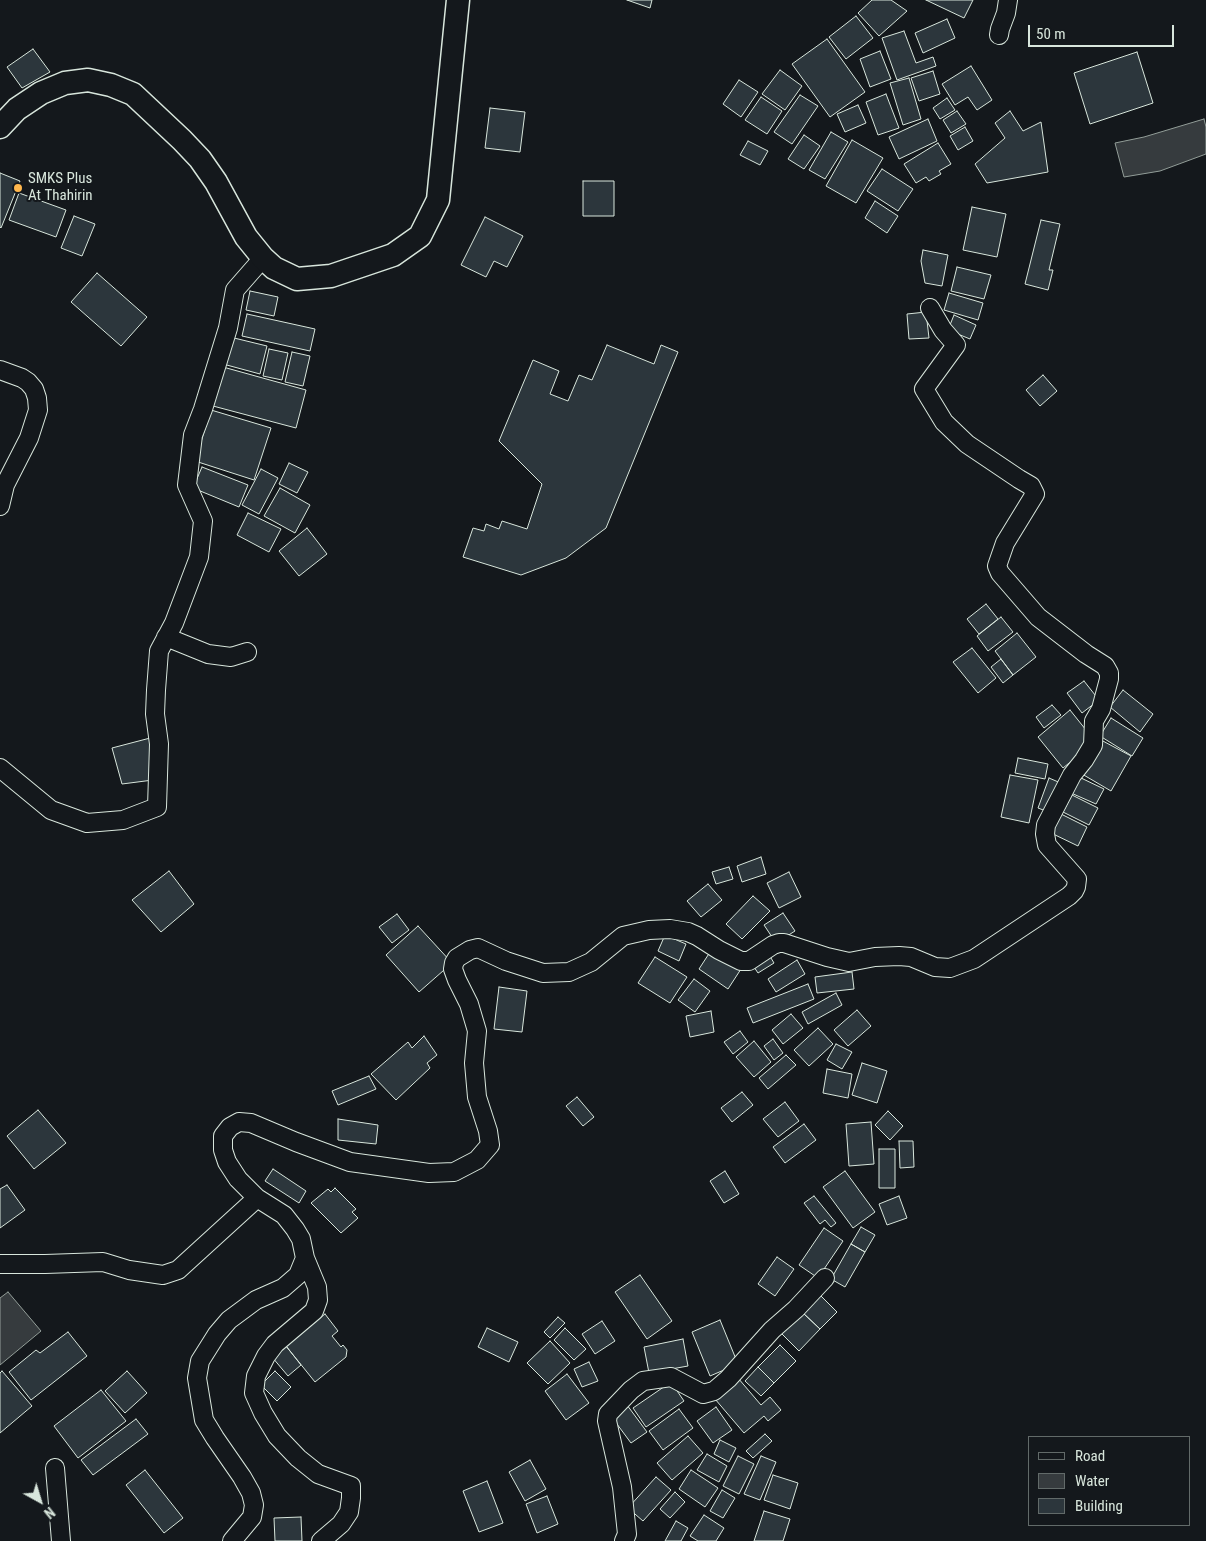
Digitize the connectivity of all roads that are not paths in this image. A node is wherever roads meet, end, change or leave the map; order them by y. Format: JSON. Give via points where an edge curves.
{"nodes":[{"id":1,"x":458,"y":0,"type":"edge"},
{"id":2,"x":1008,"y":0,"type":"edge"},
{"id":3,"x":999,"y":35,"type":"dead end"},
{"id":4,"x":0,"y":127,"type":"edge"},
{"id":5,"x":263,"y":258,"type":"junction"},
{"id":6,"x":930,"y":308,"type":"dead end"},
{"id":7,"x":0,"y":370,"type":"edge"},
{"id":8,"x":0,"y":506,"type":"edge"},
{"id":9,"x":166,"y":637,"type":"junction"},
{"id":10,"x":247,"y":652,"type":"dead end"},
{"id":11,"x":0,"y":768,"type":"edge"},
{"id":12,"x":256,"y":1198,"type":"junction"},
{"id":13,"x":305,"y":1258,"type":"junction"},
{"id":14,"x":0,"y":1264,"type":"edge"},
{"id":15,"x":825,"y":1278,"type":"dead end"},
{"id":16,"x":56,"y":1468,"type":"dead end"},
{"id":17,"x":61,"y":1541,"type":"edge"},
{"id":18,"x":232,"y":1541,"type":"edge"},
{"id":19,"x":322,"y":1541,"type":"edge"},
{"id":20,"x":624,"y":1541,"type":"edge"}],
"edges":[{"from":1,"to":5,"type":"street","via":[[438,200],[420,236],[393,255],[331,276],[298,279],[274,268]]},
{"from":2,"to":3,"type":"street"},
{"from":4,"to":5,"type":"street","via":[[17,109],[41,93],[65,83],[88,80],[133,94],[200,159],[246,237]]},
{"from":5,"to":9,"type":"street","via":[[235,290],[228,328],[193,435],[187,485],[203,521],[199,557]]},
{"from":6,"to":12,"type":"street","via":[[956,345],[924,389],[944,422],[967,444],[1031,486],[1035,494],[1005,543],[997,566],[1000,573],[1038,617],[1109,672],[1101,709],[1094,721],[1094,746],[1072,775],[1046,825],[1047,845],[1077,878],[1074,891],[974,959],[950,968],[899,956],[849,962],[784,943],[750,961],[741,960],[697,936],[670,929],[623,936],[591,962],[570,972],[544,973],[478,948],[470,950],[457,958],[453,969],[470,1004],[477,1031],[474,1063],[477,1097],[490,1145],[477,1160],[454,1172],[429,1173],[350,1162],[251,1123],[239,1122],[224,1136],[223,1150],[238,1179]]},
{"from":7,"to":8,"type":"street","via":[[28,382],[34,389],[38,410]]},
{"from":9,"to":10,"type":"street","via":[[208,654],[231,658]]},
{"from":9,"to":11,"type":"street","via":[[159,651],[156,682],[155,714],[159,744],[157,807],[122,820],[86,823],[51,810]]},
{"from":12,"to":13,"type":"street","via":[[284,1215],[302,1239]]},
{"from":12,"to":14,"type":"street","via":[[178,1270],[163,1275],[128,1270],[103,1262]]},
{"from":13,"to":18,"type":"street","via":[[298,1275],[284,1288],[256,1300],[229,1320],[200,1361],[197,1378],[204,1420],[242,1477],[254,1504],[252,1517]]},
{"from":13,"to":19,"type":"street","via":[[317,1287],[318,1300],[314,1311],[270,1350],[256,1376],[254,1393],[277,1436],[298,1458],[318,1474],[350,1486],[350,1512]]},
{"from":15,"to":20,"type":"street","via":[[714,1391],[703,1394],[671,1377],[643,1381],[608,1414],[622,1487],[627,1534]]},
{"from":16,"to":17,"type":"street"}]}
